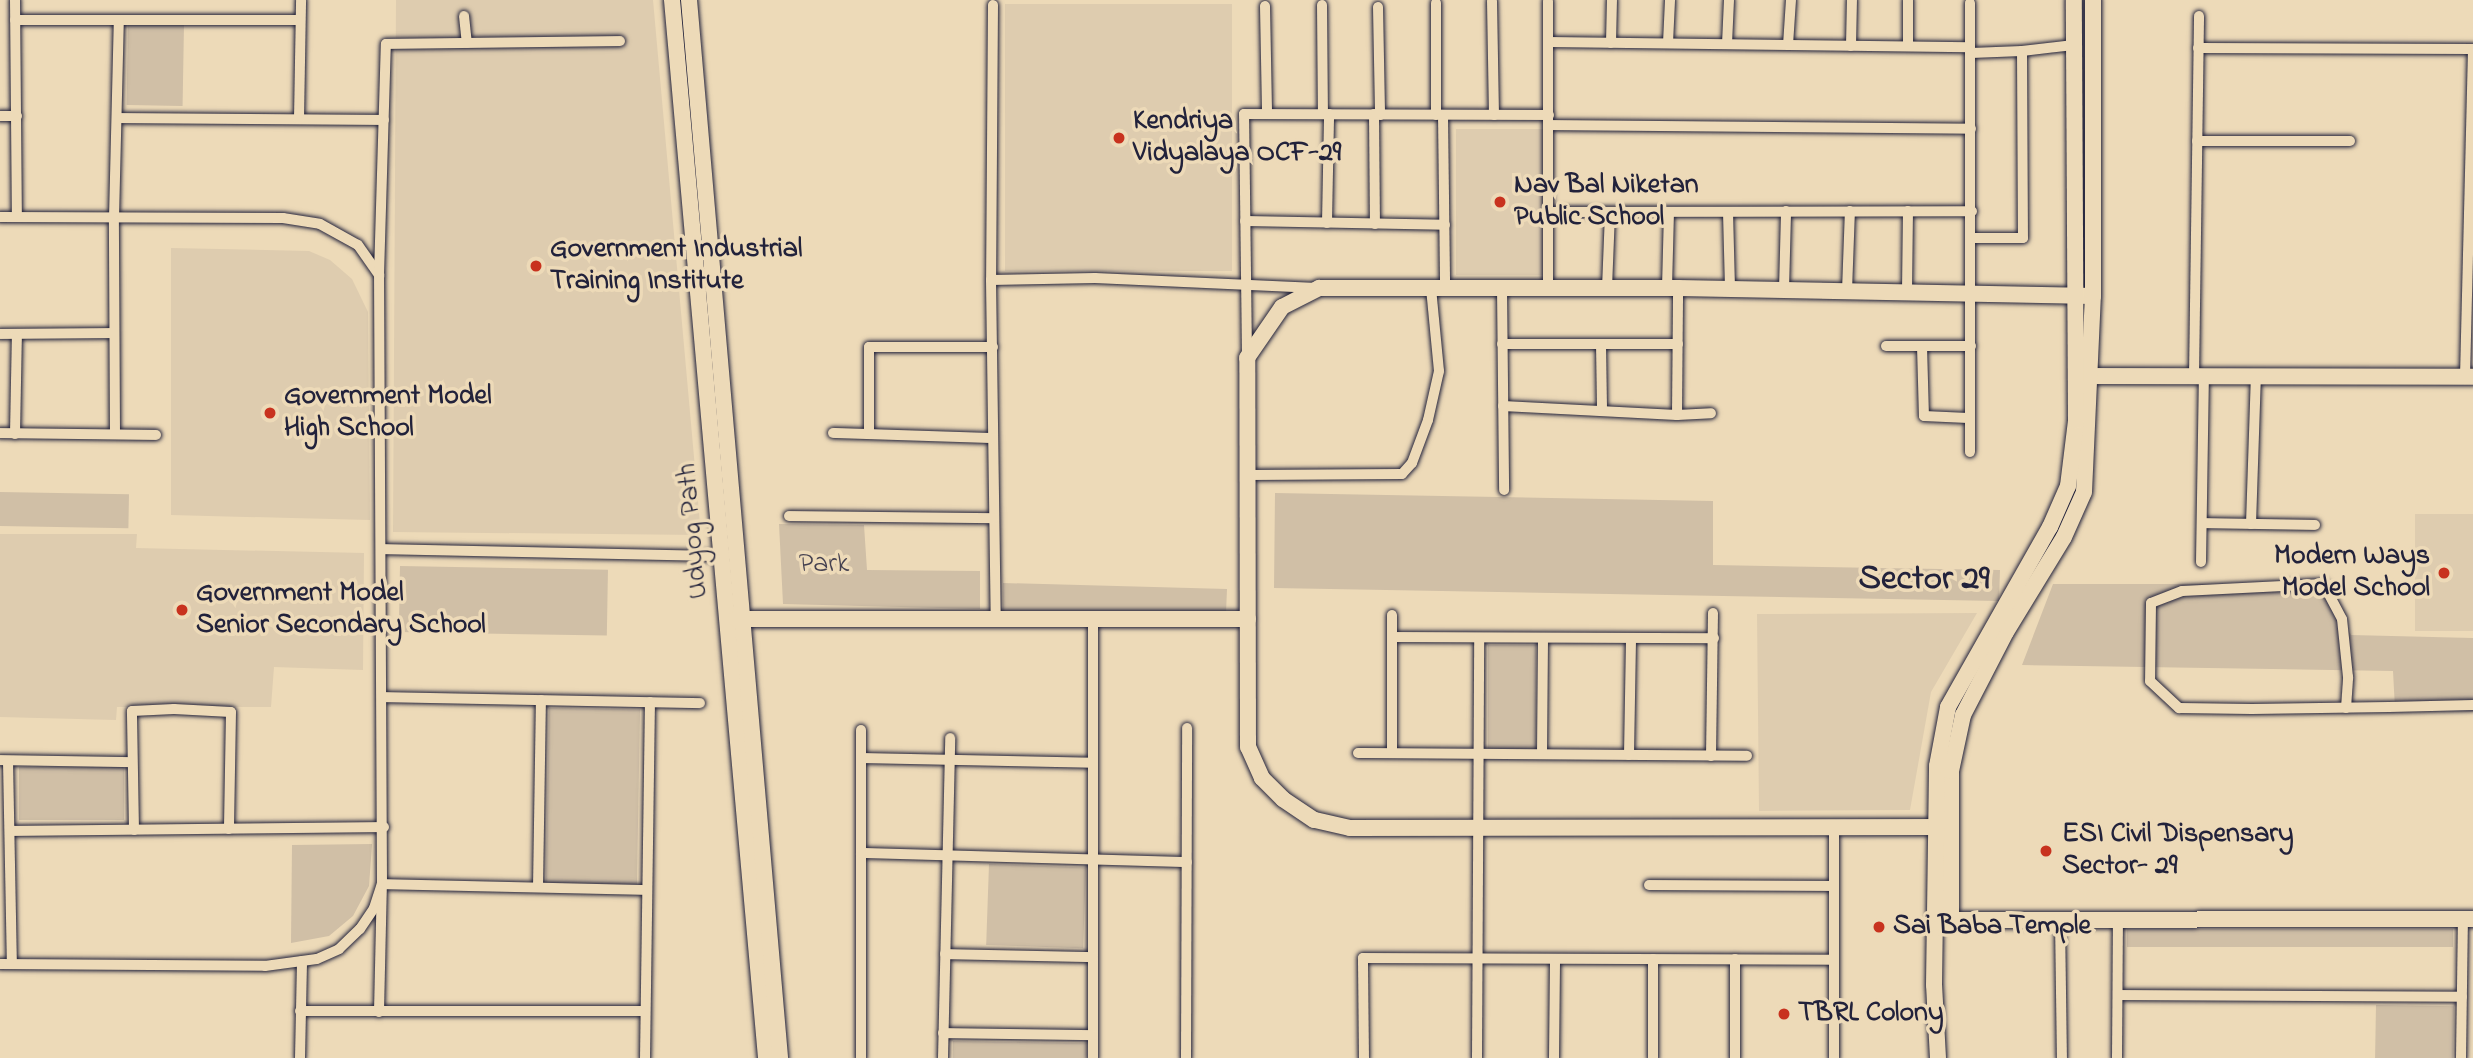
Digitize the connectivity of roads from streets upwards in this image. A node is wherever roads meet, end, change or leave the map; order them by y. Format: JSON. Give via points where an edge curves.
{"nodes":[{"id":1,"x":15,"y":0,"type":"edge"},
{"id":2,"x":672,"y":0,"type":"edge"},
{"id":3,"x":689,"y":0,"type":"edge"},
{"id":4,"x":1612,"y":0,"type":"edge"},
{"id":5,"x":1670,"y":0,"type":"edge"},
{"id":6,"x":1729,"y":0,"type":"edge"},
{"id":7,"x":1791,"y":0,"type":"edge"},
{"id":8,"x":1852,"y":0,"type":"edge"},
{"id":9,"x":1908,"y":0,"type":"edge"},
{"id":10,"x":2074,"y":0,"type":"edge"},
{"id":11,"x":2092,"y":0,"type":"edge"},
{"id":12,"x":301,"y":1,"type":"edge"},
{"id":13,"x":1492,"y":1,"type":"edge"},
{"id":14,"x":1548,"y":1,"type":"edge"},
{"id":15,"x":1436,"y":2,"type":"dead end"},
{"id":16,"x":1970,"y":3,"type":"dead end"},
{"id":17,"x":993,"y":5,"type":"dead end"},
{"id":18,"x":1322,"y":5,"type":"dead end"},
{"id":19,"x":1265,"y":6,"type":"dead end"},
{"id":20,"x":1378,"y":7,"type":"dead end"},
{"id":21,"x":464,"y":16,"type":"dead end"},
{"id":22,"x":2199,"y":16,"type":"dead end"},
{"id":23,"x":15,"y":20,"type":"junction"},
{"id":24,"x":119,"y":20,"type":"junction"},
{"id":25,"x":300,"y":20,"type":"junction"},
{"id":26,"x":620,"y":41,"type":"dead end"},
{"id":27,"x":1548,"y":42,"type":"junction"},
{"id":28,"x":467,"y":43,"type":"junction"},
{"id":29,"x":1611,"y":43,"type":"junction"},
{"id":30,"x":1668,"y":43,"type":"junction"},
{"id":31,"x":1727,"y":44,"type":"junction"},
{"id":32,"x":1788,"y":45,"type":"junction"},
{"id":33,"x":2074,"y":45,"type":"junction"},
{"id":34,"x":1851,"y":46,"type":"junction"},
{"id":35,"x":1908,"y":46,"type":"junction"},
{"id":36,"x":2198,"y":48,"type":"junction"},
{"id":37,"x":2473,"y":49,"type":"edge"},
{"id":38,"x":1970,"y":50,"type":"junction"},
{"id":39,"x":2022,"y":51,"type":"junction"},
{"id":40,"x":1267,"y":114,"type":"junction"},
{"id":41,"x":1326,"y":114,"type":"junction"},
{"id":42,"x":1377,"y":114,"type":"junction"},
{"id":43,"x":1439,"y":115,"type":"junction"},
{"id":44,"x":1494,"y":115,"type":"junction"},
{"id":45,"x":0,"y":116,"type":"edge"},
{"id":46,"x":17,"y":116,"type":"junction"},
{"id":47,"x":117,"y":118,"type":"junction"},
{"id":48,"x":299,"y":119,"type":"junction"},
{"id":49,"x":384,"y":120,"type":"junction"},
{"id":50,"x":1549,"y":120,"type":"junction"},
{"id":51,"x":1971,"y":129,"type":"junction"},
{"id":52,"x":2197,"y":141,"type":"junction"},
{"id":53,"x":2350,"y":141,"type":"dead end"},
{"id":54,"x":2472,"y":142,"type":"edge"},
{"id":55,"x":1786,"y":211,"type":"junction"},
{"id":56,"x":1850,"y":211,"type":"junction"},
{"id":57,"x":1908,"y":211,"type":"junction"},
{"id":58,"x":1972,"y":211,"type":"junction"},
{"id":59,"x":1549,"y":212,"type":"junction"},
{"id":60,"x":1610,"y":212,"type":"junction"},
{"id":61,"x":1669,"y":212,"type":"junction"},
{"id":62,"x":1728,"y":212,"type":"junction"},
{"id":63,"x":0,"y":217,"type":"edge"},
{"id":64,"x":17,"y":217,"type":"junction"},
{"id":65,"x":114,"y":218,"type":"junction"},
{"id":66,"x":1245,"y":222,"type":"junction"},
{"id":67,"x":1327,"y":223,"type":"junction"},
{"id":68,"x":1375,"y":224,"type":"junction"},
{"id":69,"x":1445,"y":225,"type":"junction"},
{"id":70,"x":1972,"y":238,"type":"junction"},
{"id":71,"x":2471,"y":241,"type":"edge"},
{"id":72,"x":379,"y":275,"type":"junction"},
{"id":73,"x":991,"y":280,"type":"junction"},
{"id":74,"x":1246,"y":286,"type":"junction"},
{"id":75,"x":1319,"y":288,"type":"junction"},
{"id":76,"x":1438,"y":288,"type":"junction"},
{"id":77,"x":1502,"y":288,"type":"junction"},
{"id":78,"x":1548,"y":288,"type":"junction"},
{"id":79,"x":1607,"y":288,"type":"junction"},
{"id":80,"x":1673,"y":288,"type":"junction"},
{"id":81,"x":1730,"y":289,"type":"junction"},
{"id":82,"x":1784,"y":290,"type":"junction"},
{"id":83,"x":1847,"y":291,"type":"junction"},
{"id":84,"x":1908,"y":292,"type":"junction"},
{"id":85,"x":1971,"y":293,"type":"junction"},
{"id":86,"x":2075,"y":295,"type":"junction"},
{"id":87,"x":2093,"y":296,"type":"junction"},
{"id":88,"x":114,"y":333,"type":"junction"},
{"id":89,"x":0,"y":334,"type":"edge"},
{"id":90,"x":18,"y":334,"type":"junction"},
{"id":91,"x":2470,"y":336,"type":"edge"},
{"id":92,"x":1502,"y":344,"type":"junction"},
{"id":93,"x":1601,"y":344,"type":"junction"},
{"id":94,"x":1678,"y":344,"type":"junction"},
{"id":95,"x":1922,"y":345,"type":"junction"},
{"id":96,"x":1886,"y":346,"type":"dead end"},
{"id":97,"x":1970,"y":346,"type":"junction"},
{"id":98,"x":993,"y":347,"type":"junction"},
{"id":99,"x":1247,"y":358,"type":"junction"},
{"id":100,"x":2083,"y":376,"type":"junction"},
{"id":101,"x":2199,"y":377,"type":"junction"},
{"id":102,"x":2256,"y":377,"type":"junction"},
{"id":103,"x":2469,"y":377,"type":"edge"},
{"id":104,"x":1503,"y":406,"type":"junction"},
{"id":105,"x":1602,"y":411,"type":"junction"},
{"id":106,"x":1711,"y":413,"type":"dead end"},
{"id":107,"x":1677,"y":415,"type":"junction"},
{"id":108,"x":1968,"y":418,"type":"junction"},
{"id":109,"x":0,"y":433,"type":"edge"},
{"id":110,"x":15,"y":433,"type":"junction"},
{"id":111,"x":833,"y":433,"type":"dead end"},
{"id":112,"x":115,"y":434,"type":"junction"},
{"id":113,"x":869,"y":434,"type":"junction"},
{"id":114,"x":156,"y":435,"type":"dead end"},
{"id":115,"x":993,"y":438,"type":"junction"},
{"id":116,"x":1969,"y":452,"type":"dead end"},
{"id":117,"x":1248,"y":475,"type":"junction"},
{"id":118,"x":1504,"y":491,"type":"dead end"},
{"id":119,"x":789,"y":516,"type":"dead end"},
{"id":120,"x":994,"y":518,"type":"junction"},
{"id":121,"x":2202,"y":523,"type":"junction"},
{"id":122,"x":2250,"y":523,"type":"junction"},
{"id":123,"x":2315,"y":525,"type":"dead end"},
{"id":124,"x":382,"y":549,"type":"junction"},
{"id":125,"x":722,"y":556,"type":"junction"},
{"id":126,"x":2201,"y":562,"type":"dead end"},
{"id":127,"x":1713,"y":613,"type":"dead end"},
{"id":128,"x":1392,"y":615,"type":"dead end"},
{"id":129,"x":736,"y":619,"type":"junction"},
{"id":130,"x":996,"y":619,"type":"junction"},
{"id":131,"x":1093,"y":619,"type":"junction"},
{"id":132,"x":1248,"y":619,"type":"junction"},
{"id":133,"x":1393,"y":638,"type":"junction"},
{"id":134,"x":1479,"y":638,"type":"junction"},
{"id":135,"x":1543,"y":638,"type":"junction"},
{"id":136,"x":1631,"y":638,"type":"junction"},
{"id":137,"x":1714,"y":638,"type":"junction"},
{"id":138,"x":383,"y":696,"type":"junction"},
{"id":139,"x":541,"y":700,"type":"junction"},
{"id":140,"x":650,"y":702,"type":"junction"},
{"id":141,"x":700,"y":703,"type":"dead end"},
{"id":142,"x":2473,"y":705,"type":"edge"},
{"id":143,"x":2346,"y":708,"type":"junction"},
{"id":144,"x":1187,"y":728,"type":"dead end"},
{"id":145,"x":861,"y":730,"type":"dead end"},
{"id":146,"x":950,"y":738,"type":"dead end"},
{"id":147,"x":1358,"y":753,"type":"dead end"},
{"id":148,"x":1392,"y":753,"type":"junction"},
{"id":149,"x":1479,"y":754,"type":"junction"},
{"id":150,"x":1542,"y":754,"type":"junction"},
{"id":151,"x":1629,"y":755,"type":"junction"},
{"id":152,"x":1711,"y":756,"type":"junction"},
{"id":153,"x":1747,"y":756,"type":"dead end"},
{"id":154,"x":861,"y":758,"type":"junction"},
{"id":155,"x":949,"y":760,"type":"junction"},
{"id":156,"x":4,"y":761,"type":"edge"},
{"id":157,"x":132,"y":762,"type":"junction"},
{"id":158,"x":1093,"y":764,"type":"junction"},
{"id":159,"x":384,"y":827,"type":"junction"},
{"id":160,"x":1479,"y":827,"type":"junction"},
{"id":161,"x":1834,"y":827,"type":"junction"},
{"id":162,"x":1944,"y":827,"type":"junction"},
{"id":163,"x":229,"y":829,"type":"junction"},
{"id":164,"x":134,"y":830,"type":"junction"},
{"id":165,"x":11,"y":831,"type":"junction"},
{"id":166,"x":861,"y":853,"type":"junction"},
{"id":167,"x":947,"y":856,"type":"junction"},
{"id":168,"x":1093,"y":860,"type":"junction"},
{"id":169,"x":1187,"y":862,"type":"junction"},
{"id":170,"x":382,"y":884,"type":"junction"},
{"id":171,"x":1649,"y":885,"type":"dead end"},
{"id":172,"x":1834,"y":886,"type":"junction"},
{"id":173,"x":538,"y":887,"type":"junction"},
{"id":174,"x":647,"y":890,"type":"junction"},
{"id":175,"x":2468,"y":919,"type":"edge"},
{"id":176,"x":1943,"y":920,"type":"junction"},
{"id":177,"x":2060,"y":920,"type":"junction"},
{"id":178,"x":2118,"y":920,"type":"junction"},
{"id":179,"x":945,"y":954,"type":"junction"},
{"id":180,"x":1093,"y":957,"type":"junction"},
{"id":181,"x":1478,"y":958,"type":"junction"},
{"id":182,"x":1555,"y":959,"type":"junction"},
{"id":183,"x":1653,"y":959,"type":"junction"},
{"id":184,"x":1735,"y":959,"type":"junction"},
{"id":185,"x":1833,"y":960,"type":"junction"},
{"id":186,"x":302,"y":961,"type":"junction"},
{"id":187,"x":6,"y":964,"type":"edge"},
{"id":188,"x":2118,"y":995,"type":"junction"},
{"id":189,"x":2462,"y":997,"type":"junction"},
{"id":190,"x":645,"y":1011,"type":"junction"},
{"id":191,"x":300,"y":1012,"type":"junction"},
{"id":192,"x":379,"y":1012,"type":"junction"},
{"id":193,"x":943,"y":1033,"type":"junction"},
{"id":194,"x":1093,"y":1035,"type":"junction"},
{"id":195,"x":300,"y":1058,"type":"edge"},
{"id":196,"x":645,"y":1058,"type":"edge"},
{"id":197,"x":766,"y":1058,"type":"edge"},
{"id":198,"x":780,"y":1058,"type":"edge"},
{"id":199,"x":861,"y":1058,"type":"edge"},
{"id":200,"x":943,"y":1058,"type":"edge"},
{"id":201,"x":1093,"y":1058,"type":"edge"},
{"id":202,"x":1186,"y":1058,"type":"edge"},
{"id":203,"x":1364,"y":1058,"type":"edge"},
{"id":204,"x":1477,"y":1058,"type":"edge"},
{"id":205,"x":1554,"y":1058,"type":"edge"},
{"id":206,"x":1653,"y":1058,"type":"edge"},
{"id":207,"x":1735,"y":1058,"type":"edge"},
{"id":208,"x":1834,"y":1058,"type":"edge"},
{"id":209,"x":1938,"y":1058,"type":"edge"},
{"id":210,"x":2062,"y":1058,"type":"edge"},
{"id":211,"x":2117,"y":1058,"type":"edge"},
{"id":212,"x":2461,"y":1058,"type":"edge"}],
"edges":[{"from":1,"to":23,"type":"street"},
{"from":2,"to":125,"type":"street","name":"Udyog Path"},
{"from":3,"to":129,"type":"street","name":"Udyog Path"},
{"from":4,"to":29,"type":"street"},
{"from":5,"to":30,"type":"street"},
{"from":6,"to":31,"type":"street"},
{"from":7,"to":32,"type":"street"},
{"from":8,"to":34,"type":"street"},
{"from":9,"to":35,"type":"street"},
{"from":10,"to":33,"type":"street"},
{"from":11,"to":87,"type":"street"},
{"from":12,"to":25,"type":"street"},
{"from":13,"to":44,"type":"street"},
{"from":14,"to":27,"type":"street"},
{"from":15,"to":43,"type":"street"},
{"from":16,"to":38,"type":"street"},
{"from":17,"to":73,"type":"street"},
{"from":18,"to":41,"type":"street"},
{"from":19,"to":40,"type":"street"},
{"from":20,"to":42,"type":"street"},
{"from":21,"to":28,"type":"street"},
{"from":22,"to":36,"type":"street"},
{"from":23,"to":24,"type":"street"},
{"from":23,"to":46,"type":"street"},
{"from":24,"to":25,"type":"street"},
{"from":24,"to":47,"type":"street"},
{"from":25,"to":48,"type":"street"},
{"from":26,"to":28,"type":"street"},
{"from":27,"to":29,"type":"street"},
{"from":27,"to":50,"type":"street"},
{"from":28,"to":49,"type":"street","via":[[387,44]]},
{"from":29,"to":30,"type":"street"},
{"from":30,"to":31,"type":"street"},
{"from":31,"to":32,"type":"street"},
{"from":32,"to":34,"type":"street"},
{"from":33,"to":39,"type":"street"},
{"from":33,"to":86,"type":"street"},
{"from":34,"to":35,"type":"street"},
{"from":35,"to":38,"type":"street"},
{"from":36,"to":37,"type":"street"},
{"from":36,"to":52,"type":"street"},
{"from":37,"to":54,"type":"street"},
{"from":38,"to":39,"type":"street"},
{"from":38,"to":51,"type":"street"},
{"from":39,"to":70,"type":"street","via":[[2024,238]]},
{"from":40,"to":41,"type":"street"},
{"from":40,"to":66,"type":"street","via":[[1244,114]]},
{"from":41,"to":42,"type":"street"},
{"from":41,"to":67,"type":"street"},
{"from":42,"to":43,"type":"street"},
{"from":42,"to":68,"type":"street"},
{"from":43,"to":44,"type":"street"},
{"from":43,"to":69,"type":"street"},
{"from":44,"to":50,"type":"street"},
{"from":45,"to":46,"type":"street"},
{"from":46,"to":64,"type":"street"},
{"from":47,"to":48,"type":"street"},
{"from":47,"to":65,"type":"street"},
{"from":48,"to":49,"type":"street"},
{"from":49,"to":72,"type":"street"},
{"from":50,"to":51,"type":"street"},
{"from":50,"to":59,"type":"street"},
{"from":51,"to":58,"type":"street"},
{"from":52,"to":53,"type":"street"},
{"from":52,"to":101,"type":"street"},
{"from":54,"to":71,"type":"street"},
{"from":55,"to":56,"type":"street"},
{"from":55,"to":62,"type":"street"},
{"from":55,"to":82,"type":"street"},
{"from":56,"to":57,"type":"street"},
{"from":56,"to":83,"type":"street"},
{"from":57,"to":58,"type":"street"},
{"from":57,"to":84,"type":"street"},
{"from":58,"to":70,"type":"street"},
{"from":59,"to":60,"type":"street"},
{"from":59,"to":78,"type":"street"},
{"from":60,"to":61,"type":"street"},
{"from":60,"to":79,"type":"street"},
{"from":61,"to":62,"type":"street"},
{"from":61,"to":80,"type":"street"},
{"from":62,"to":81,"type":"street"},
{"from":63,"to":64,"type":"street"},
{"from":64,"to":65,"type":"street"},
{"from":65,"to":72,"type":"street","via":[[284,218],[320,224],[358,245]]},
{"from":65,"to":88,"type":"street"},
{"from":66,"to":67,"type":"street"},
{"from":66,"to":74,"type":"street"},
{"from":67,"to":68,"type":"street"},
{"from":68,"to":69,"type":"street"},
{"from":69,"to":76,"type":"street"},
{"from":70,"to":85,"type":"street"},
{"from":71,"to":91,"type":"street"},
{"from":72,"to":124,"type":"street"},
{"from":73,"to":74,"type":"street","via":[[1095,278]]},
{"from":73,"to":98,"type":"street"},
{"from":74,"to":75,"type":"street"},
{"from":74,"to":99,"type":"street"},
{"from":75,"to":76,"type":"street"},
{"from":75,"to":99,"type":"street","via":[[1282,307]]},
{"from":76,"to":77,"type":"street"},
{"from":76,"to":117,"type":"street","via":[[1439,371],[1428,420],[1412,463],[1402,474]]},
{"from":77,"to":78,"type":"street"},
{"from":77,"to":92,"type":"street"},
{"from":78,"to":79,"type":"street"},
{"from":79,"to":80,"type":"street"},
{"from":80,"to":81,"type":"street"},
{"from":80,"to":94,"type":"street"},
{"from":81,"to":82,"type":"street"},
{"from":82,"to":83,"type":"street"},
{"from":83,"to":84,"type":"street"},
{"from":84,"to":85,"type":"street"},
{"from":85,"to":86,"type":"street"},
{"from":85,"to":97,"type":"street"},
{"from":86,"to":87,"type":"street"},
{"from":86,"to":100,"type":"street"},
{"from":87,"to":100,"type":"street"},
{"from":88,"to":90,"type":"street"},
{"from":88,"to":112,"type":"street"},
{"from":89,"to":90,"type":"street"},
{"from":90,"to":110,"type":"street"},
{"from":91,"to":103,"type":"street"},
{"from":92,"to":93,"type":"street"},
{"from":92,"to":104,"type":"street"},
{"from":93,"to":94,"type":"street"},
{"from":93,"to":105,"type":"street"},
{"from":94,"to":107,"type":"street"},
{"from":95,"to":96,"type":"street"},
{"from":95,"to":97,"type":"street"},
{"from":95,"to":108,"type":"street","via":[[1924,416]]},
{"from":97,"to":108,"type":"street"},
{"from":98,"to":113,"type":"street","via":[[869,347]]},
{"from":98,"to":115,"type":"street"},
{"from":99,"to":117,"type":"street"},
{"from":100,"to":101,"type":"street"},
{"from":100,"to":162,"type":"street","via":[[2084,492],[2064,537],[1963,715]]},
{"from":101,"to":102,"type":"street"},
{"from":101,"to":121,"type":"street"},
{"from":102,"to":103,"type":"street"},
{"from":102,"to":122,"type":"street"},
{"from":104,"to":105,"type":"street"},
{"from":104,"to":118,"type":"street"},
{"from":105,"to":107,"type":"street"},
{"from":106,"to":107,"type":"street"},
{"from":108,"to":116,"type":"street"},
{"from":109,"to":110,"type":"street"},
{"from":110,"to":112,"type":"street"},
{"from":111,"to":113,"type":"street"},
{"from":112,"to":114,"type":"street"},
{"from":113,"to":115,"type":"street"},
{"from":115,"to":120,"type":"street"},
{"from":117,"to":132,"type":"street"},
{"from":119,"to":120,"type":"street"},
{"from":120,"to":130,"type":"street"},
{"from":121,"to":122,"type":"street"},
{"from":121,"to":126,"type":"street"},
{"from":122,"to":123,"type":"street"},
{"from":124,"to":125,"type":"street"},
{"from":124,"to":138,"type":"street"},
{"from":125,"to":129,"type":"street","name":"Udyog Path"},
{"from":127,"to":137,"type":"street"},
{"from":128,"to":133,"type":"street"},
{"from":129,"to":130,"type":"street"},
{"from":129,"to":197,"type":"street","name":"Udyog Path"},
{"from":129,"to":198,"type":"street","name":"Udyog Path"},
{"from":130,"to":131,"type":"street"},
{"from":131,"to":132,"type":"street"},
{"from":131,"to":158,"type":"street"},
{"from":132,"to":160,"type":"street","via":[[1248,747],[1262,778],[1283,799],[1314,820],[1350,828]]},
{"from":133,"to":134,"type":"street"},
{"from":133,"to":148,"type":"street"},
{"from":134,"to":135,"type":"street"},
{"from":134,"to":149,"type":"street"},
{"from":135,"to":136,"type":"street"},
{"from":135,"to":150,"type":"street"},
{"from":136,"to":137,"type":"street"},
{"from":136,"to":151,"type":"street"},
{"from":137,"to":152,"type":"street"},
{"from":138,"to":139,"type":"street"},
{"from":138,"to":159,"type":"street"},
{"from":139,"to":140,"type":"street"},
{"from":139,"to":173,"type":"street"},
{"from":140,"to":141,"type":"street"},
{"from":140,"to":174,"type":"street"},
{"from":142,"to":143,"type":"street"},
{"from":143,"to":143,"type":"street","via":[[2179,708],[2150,681],[2151,603],[2182,591],[2323,584],[2342,619]]},
{"from":144,"to":169,"type":"street"},
{"from":145,"to":154,"type":"street"},
{"from":146,"to":155,"type":"street"},
{"from":147,"to":148,"type":"street"},
{"from":148,"to":149,"type":"street"},
{"from":149,"to":150,"type":"street"},
{"from":149,"to":160,"type":"street"},
{"from":150,"to":151,"type":"street"},
{"from":151,"to":152,"type":"street"},
{"from":152,"to":153,"type":"street"},
{"from":154,"to":155,"type":"street"},
{"from":154,"to":166,"type":"street"},
{"from":155,"to":158,"type":"street"},
{"from":155,"to":167,"type":"street"},
{"from":156,"to":157,"type":"street"},
{"from":156,"to":165,"type":"street"},
{"from":157,"to":163,"type":"street","via":[[132,711],[231,712]]},
{"from":157,"to":164,"type":"street"},
{"from":158,"to":168,"type":"street"},
{"from":159,"to":163,"type":"street"},
{"from":159,"to":170,"type":"street"},
{"from":160,"to":161,"type":"street"},
{"from":160,"to":181,"type":"street"},
{"from":161,"to":162,"type":"street"},
{"from":161,"to":172,"type":"street"},
{"from":162,"to":176,"type":"street"},
{"from":163,"to":164,"type":"street"},
{"from":164,"to":165,"type":"street"},
{"from":165,"to":187,"type":"street"},
{"from":166,"to":167,"type":"street"},
{"from":166,"to":199,"type":"street"},
{"from":167,"to":168,"type":"street"},
{"from":167,"to":179,"type":"street"},
{"from":168,"to":169,"type":"street"},
{"from":168,"to":180,"type":"street"},
{"from":169,"to":202,"type":"street"},
{"from":170,"to":173,"type":"street"},
{"from":170,"to":186,"type":"street","via":[[373,908],[350,940],[317,959]]},
{"from":170,"to":192,"type":"street"},
{"from":171,"to":172,"type":"street"},
{"from":172,"to":185,"type":"street"},
{"from":173,"to":174,"type":"street"},
{"from":174,"to":190,"type":"street"},
{"from":175,"to":178,"type":"street"},
{"from":175,"to":189,"type":"street"},
{"from":176,"to":177,"type":"street"},
{"from":176,"to":209,"type":"street"},
{"from":177,"to":178,"type":"street"},
{"from":177,"to":210,"type":"street"},
{"from":178,"to":188,"type":"street"},
{"from":179,"to":180,"type":"street"},
{"from":179,"to":193,"type":"street"},
{"from":180,"to":194,"type":"street"},
{"from":181,"to":182,"type":"street"},
{"from":181,"to":203,"type":"street","via":[[1363,958]]},
{"from":181,"to":204,"type":"street"},
{"from":182,"to":183,"type":"street"},
{"from":182,"to":205,"type":"street"},
{"from":183,"to":184,"type":"street"},
{"from":183,"to":206,"type":"street"},
{"from":184,"to":185,"type":"street"},
{"from":184,"to":207,"type":"street"},
{"from":185,"to":208,"type":"street"},
{"from":186,"to":187,"type":"street","via":[[265,966]]},
{"from":186,"to":191,"type":"street"},
{"from":188,"to":189,"type":"street"},
{"from":188,"to":211,"type":"street"},
{"from":189,"to":212,"type":"street"},
{"from":190,"to":192,"type":"street"},
{"from":190,"to":196,"type":"street"},
{"from":191,"to":192,"type":"street"},
{"from":191,"to":195,"type":"street"},
{"from":193,"to":194,"type":"street"},
{"from":193,"to":200,"type":"street"},
{"from":194,"to":201,"type":"street"}]}
